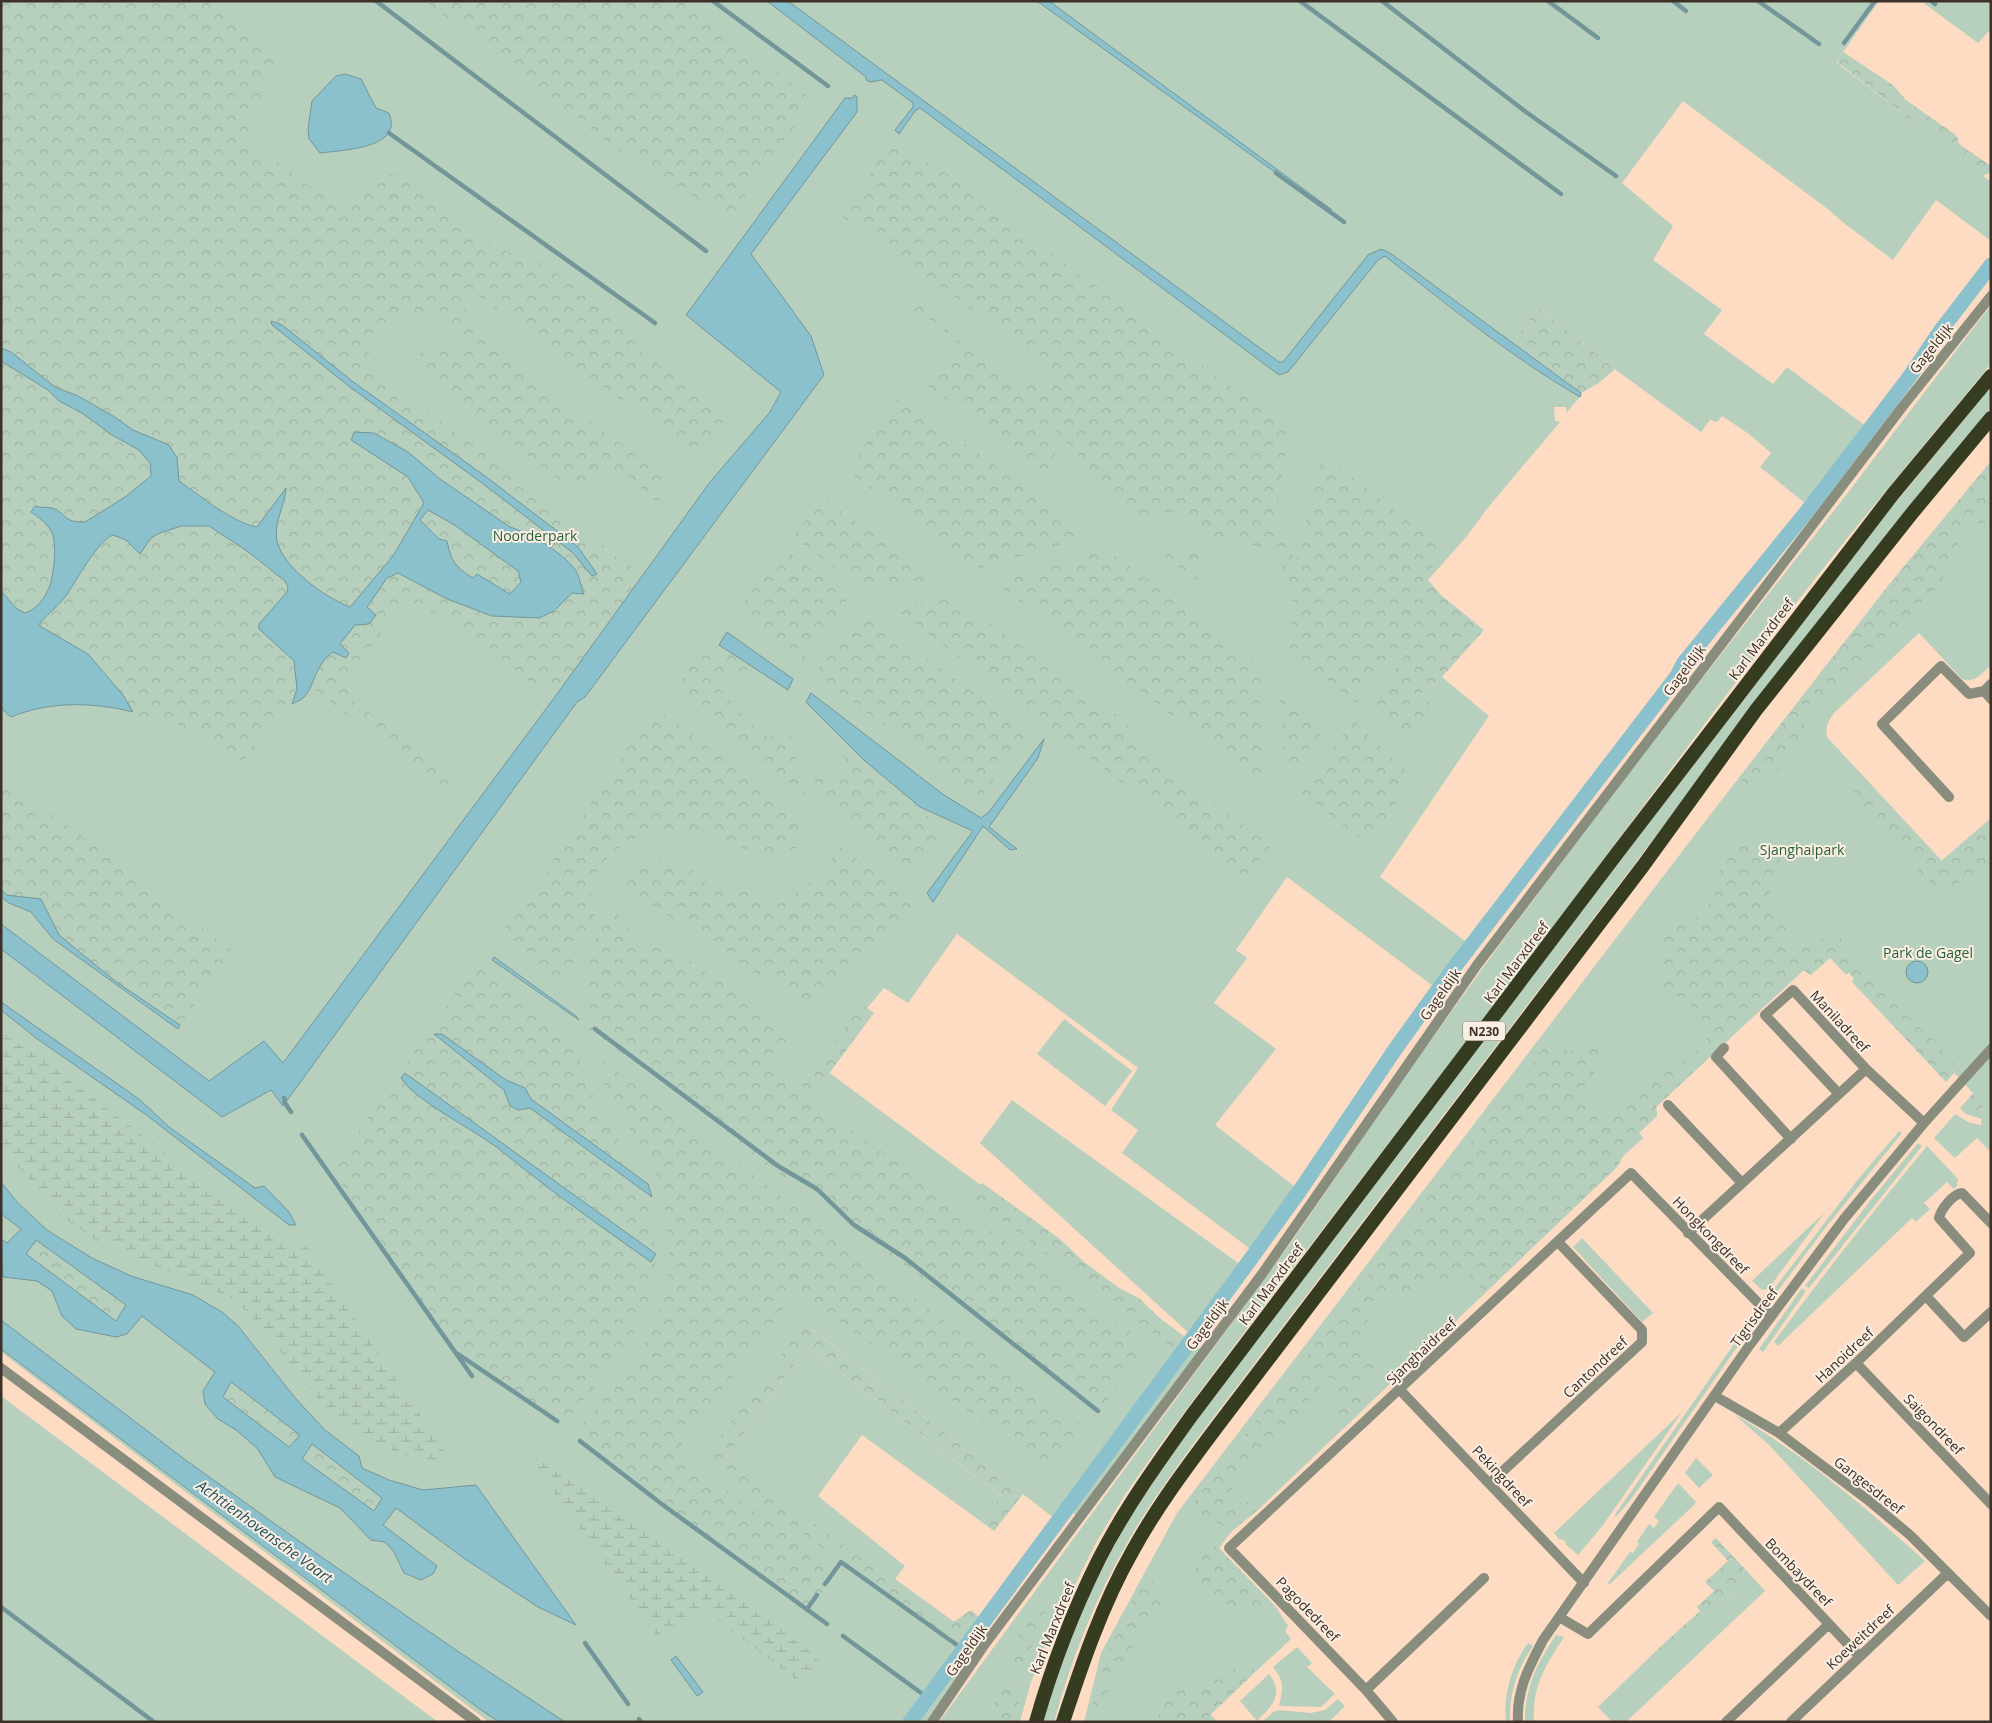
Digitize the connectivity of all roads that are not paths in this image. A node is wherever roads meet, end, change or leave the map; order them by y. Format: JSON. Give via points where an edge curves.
{"nodes":[{"id":1,"x":1991,"y":296,"type":"edge"},
{"id":2,"x":1991,"y":376,"type":"edge"},
{"id":3,"x":1991,"y":418,"type":"edge"},
{"id":4,"x":1988,"y":691,"type":"edge"},
{"id":5,"x":1949,"y":797,"type":"dead end"},
{"id":6,"x":1724,"y":1048,"type":"dead end"},
{"id":7,"x":1991,"y":1049,"type":"edge"},
{"id":8,"x":1866,"y":1069,"type":"junction"},
{"id":9,"x":1839,"y":1094,"type":"junction"},
{"id":10,"x":1668,"y":1105,"type":"dead end"},
{"id":11,"x":1924,"y":1122,"type":"junction"},
{"id":12,"x":1791,"y":1139,"type":"junction"},
{"id":13,"x":1631,"y":1173,"type":"joint"},
{"id":14,"x":1742,"y":1183,"type":"junction"},
{"id":15,"x":1991,"y":1223,"type":"edge"},
{"id":16,"x":1688,"y":1233,"type":"junction"},
{"id":17,"x":1558,"y":1242,"type":"junction"},
{"id":18,"x":1926,"y":1296,"type":"junction"},
{"id":19,"x":1991,"y":1312,"type":"edge"},
{"id":20,"x":1771,"y":1316,"type":"junction"},
{"id":21,"x":1856,"y":1363,"type":"junction"},
{"id":22,"x":1,"y":1368,"type":"edge"},
{"id":23,"x":1400,"y":1390,"type":"junction"},
{"id":24,"x":1715,"y":1396,"type":"junction"},
{"id":25,"x":1779,"y":1433,"type":"junction"},
{"id":26,"x":1490,"y":1483,"type":"junction"},
{"id":27,"x":1991,"y":1504,"type":"edge"},
{"id":28,"x":1229,"y":1548,"type":"joint"},
{"id":29,"x":1948,"y":1574,"type":"junction"},
{"id":30,"x":1484,"y":1578,"type":"dead end"},
{"id":31,"x":1584,"y":1583,"type":"junction"},
{"id":32,"x":1991,"y":1616,"type":"edge"},
{"id":33,"x":1559,"y":1618,"type":"junction"},
{"id":34,"x":1829,"y":1624,"type":"junction"},
{"id":35,"x":1859,"y":1656,"type":"junction"},
{"id":36,"x":1366,"y":1690,"type":"junction"},
{"id":37,"x":476,"y":1722,"type":"edge"},
{"id":38,"x":932,"y":1722,"type":"edge"},
{"id":39,"x":1036,"y":1722,"type":"edge"},
{"id":40,"x":1063,"y":1722,"type":"edge"},
{"id":41,"x":1394,"y":1722,"type":"edge"},
{"id":42,"x":1518,"y":1722,"type":"edge"},
{"id":43,"x":1727,"y":1722,"type":"edge"},
{"id":44,"x":1791,"y":1722,"type":"edge"}],
"edges":[{"from":1,"to":38,"type":"street","name":"Gageldijk","via":[[1897,414],[1477,965],[1262,1274],[985,1644]]},
{"from":2,"to":39,"type":"highway","name":"Karl Marxdreef","number":"N230","via":[[1893,494],[1192,1415],[1156,1466],[1100,1558],[1068,1628]]},
{"from":3,"to":40,"type":"highway","number":"N230","via":[[1756,710],[1643,866],[1169,1492],[1132,1552],[1108,1602],[1085,1654]]},
{"from":4,"to":5,"type":"street","via":[[1969,694],[1940,666],[1882,724]]},
{"from":6,"to":12,"type":"street","via":[[1716,1057]]},
{"from":7,"to":11,"type":"street","name":"Tigrisdreef"},
{"from":8,"to":9,"type":"street","name":"Maniladreef"},
{"from":8,"to":9,"type":"street","name":"Maniladreef","via":[[1793,990],[1764,1015]]},
{"from":8,"to":11,"type":"street","name":"Maniladreef"},
{"from":9,"to":12,"type":"street","name":"Maniladreef"},
{"from":10,"to":14,"type":"street"},
{"from":11,"to":20,"type":"street","name":"Tigrisdreef","via":[[1844,1219]]},
{"from":12,"to":14,"type":"street","name":"Maniladreef"},
{"from":13,"to":16,"type":"street","name":"Hongkongdreef"},
{"from":13,"to":17,"type":"street","name":"Sjanghaidreef"},
{"from":14,"to":16,"type":"street","name":"Maniladreef"},
{"from":15,"to":18,"type":"street","name":"Hanoidreef","via":[[1962,1193],[1958,1193],[1940,1212],[1939,1218],[1970,1253]]},
{"from":16,"to":20,"type":"street","name":"Hongkongdreef"},
{"from":17,"to":23,"type":"street","name":"Sjanghaidreef"},
{"from":17,"to":26,"type":"street","name":"Cantondreef","via":[[1642,1330],[1642,1342]]},
{"from":18,"to":19,"type":"street","via":[[1964,1337]]},
{"from":18,"to":21,"type":"street","name":"Hanoidreef"},
{"from":20,"to":24,"type":"street","name":"Tigrisdreef"},
{"from":21,"to":25,"type":"street","name":"Hanoidreef"},
{"from":21,"to":27,"type":"street","name":"Saigondreef"},
{"from":22,"to":37,"type":"street"},
{"from":23,"to":26,"type":"street","name":"Pekingdreef"},
{"from":23,"to":28,"type":"street","name":"Sjanghaidreef"},
{"from":24,"to":25,"type":"street","name":"Gangesdreef"},
{"from":24,"to":31,"type":"street","name":"Tigrisdreef"},
{"from":25,"to":29,"type":"street","name":"Gangesdreef","via":[[1868,1500]]},
{"from":26,"to":31,"type":"street","name":"Pekingdreef"},
{"from":28,"to":36,"type":"street","name":"Pagodedreef"},
{"from":29,"to":32,"type":"street","name":"Gangesdreef"},
{"from":29,"to":35,"type":"street","name":"Koeweitdreef"},
{"from":30,"to":36,"type":"street"},
{"from":31,"to":33,"type":"street","name":"Tigrisdreef"},
{"from":33,"to":34,"type":"street","name":"Bombaydreef","via":[[1588,1634],[1719,1508]]},
{"from":33,"to":42,"type":"street","name":"Tigrisdreef","via":[[1526,1671],[1518,1698]]},
{"from":34,"to":35,"type":"street","name":"Bombaydreef"},
{"from":34,"to":43,"type":"street"},
{"from":35,"to":44,"type":"street","name":"Koeweitdreef"},
{"from":36,"to":41,"type":"street","name":"Pagodedreef"}]}
